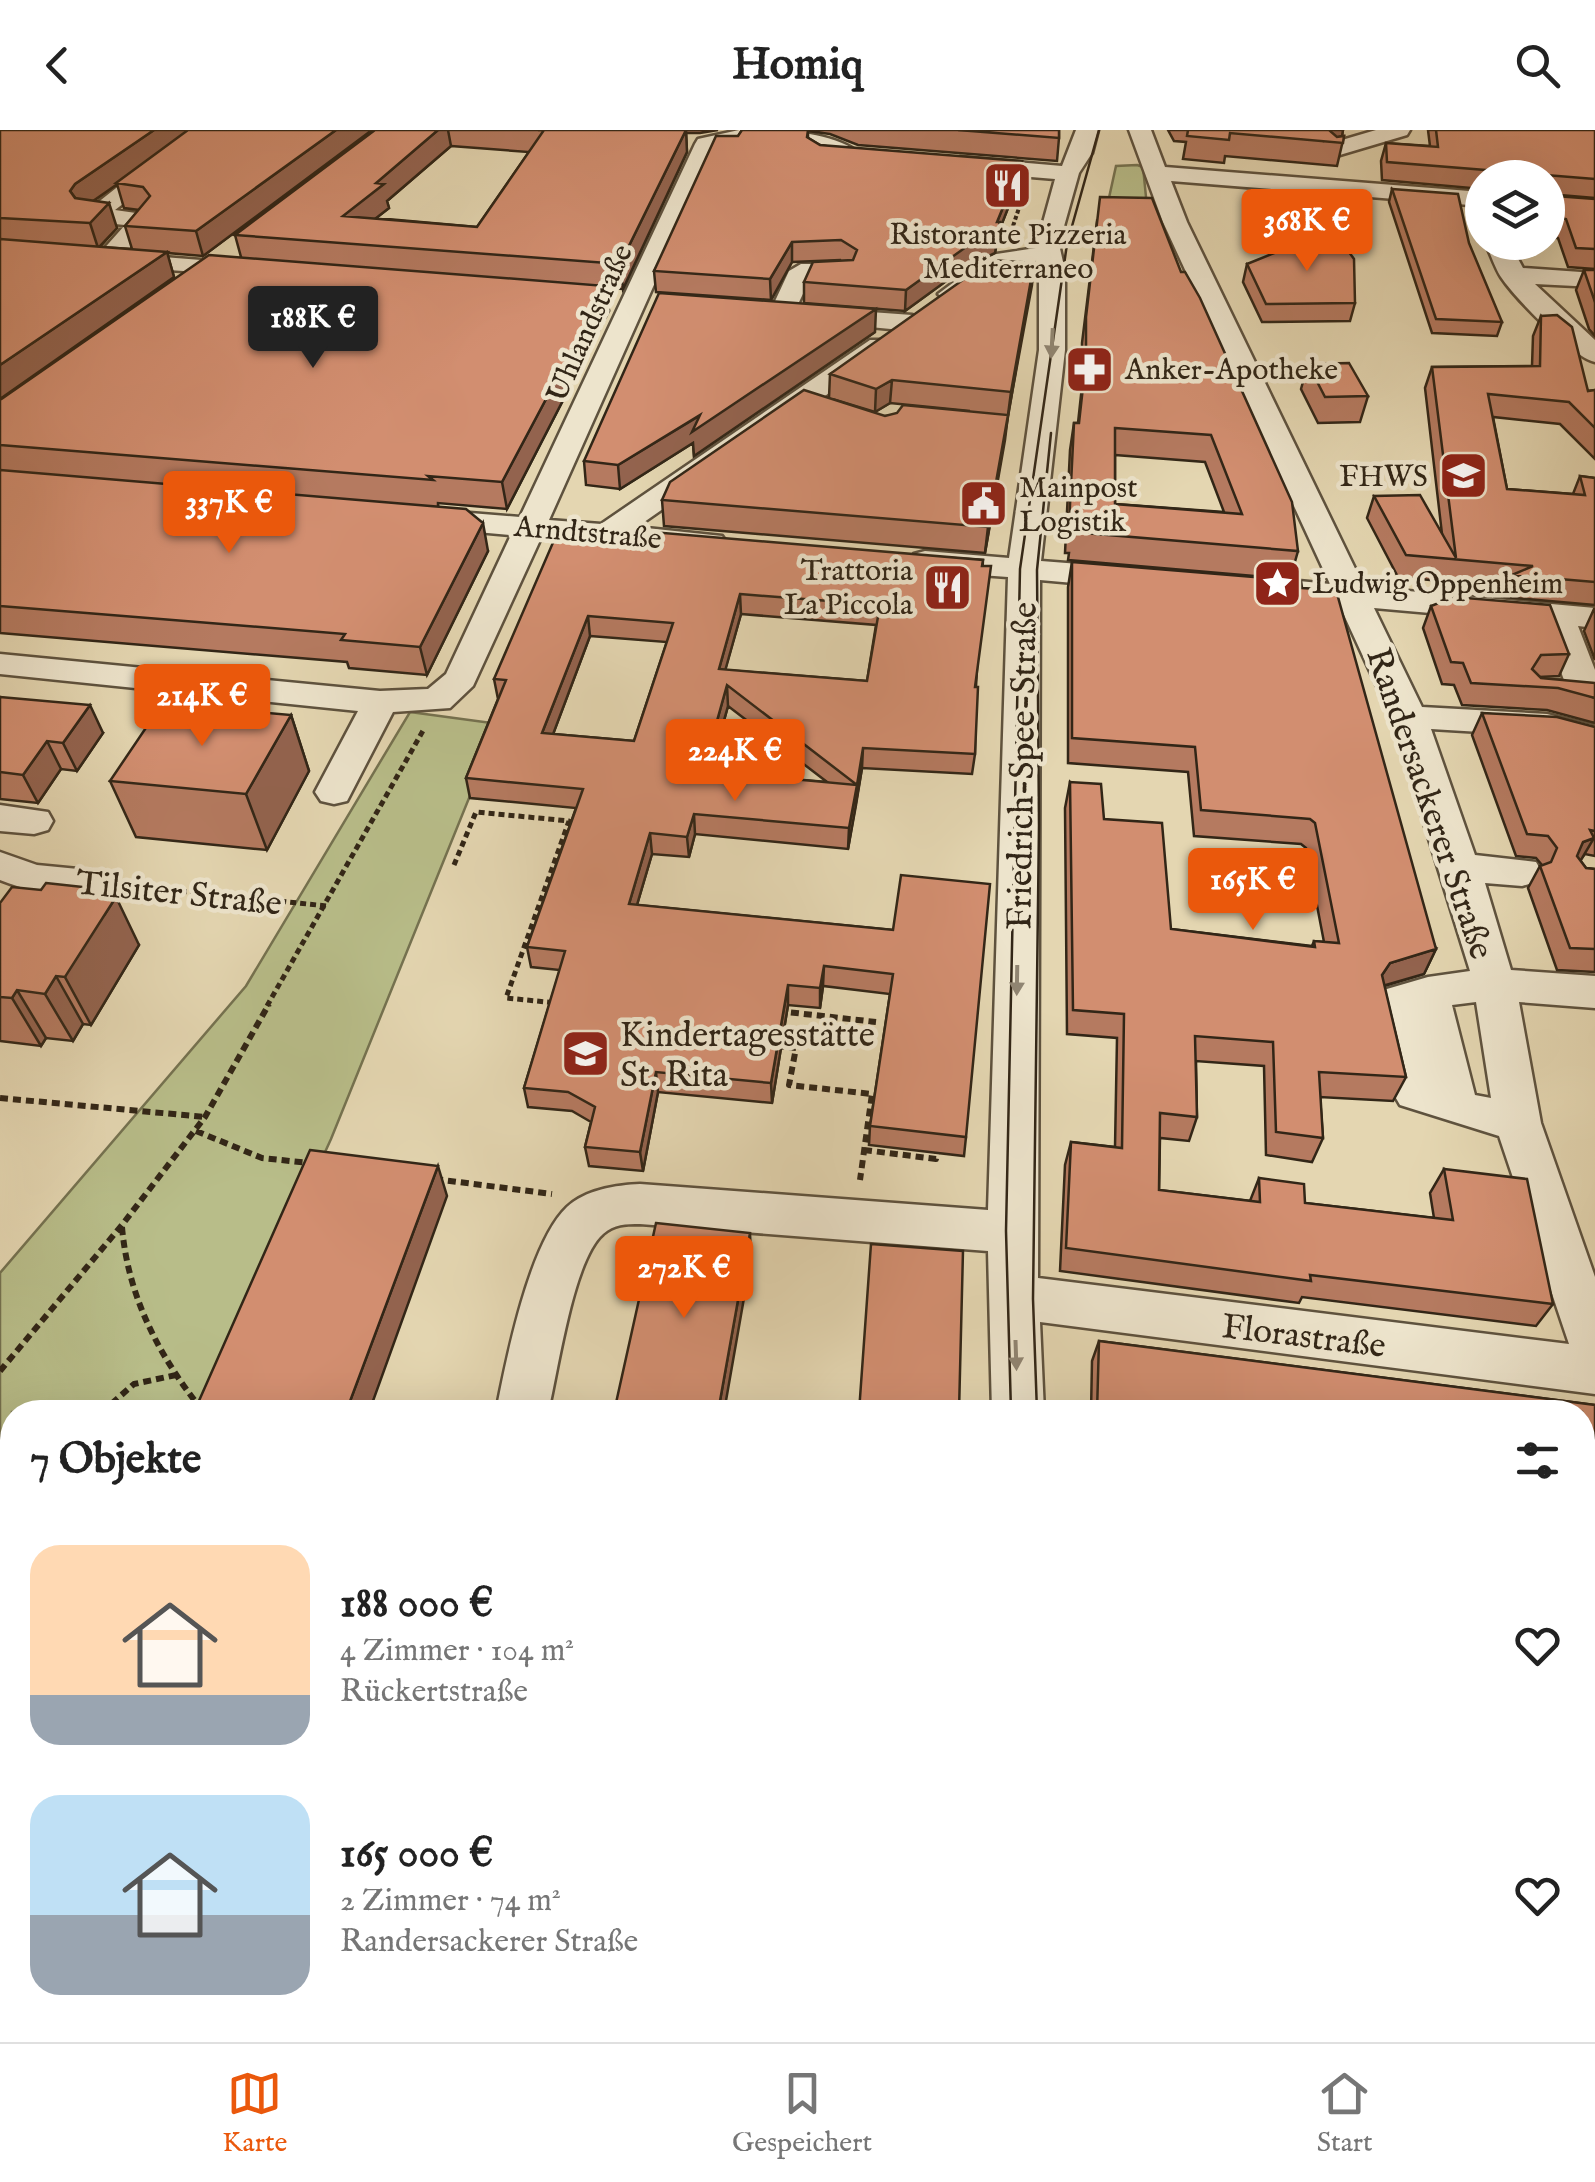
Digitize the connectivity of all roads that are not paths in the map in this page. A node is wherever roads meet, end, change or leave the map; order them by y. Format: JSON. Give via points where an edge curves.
{"nodes":[{"id":1,"x":1087,"y":130,"type":"edge"},
{"id":2,"x":1140,"y":130,"type":"edge"},
{"id":3,"x":1400,"y":130,"type":"edge"},
{"id":4,"x":175,"y":139,"type":"edge"},
{"id":5,"x":695,"y":139,"type":"edge"},
{"id":6,"x":1333,"y":150,"type":"edge"},
{"id":7,"x":860,"y":156,"type":"edge"},
{"id":8,"x":939,"y":162,"type":"edge"},
{"id":9,"x":1068,"y":173,"type":"junction"},
{"id":10,"x":1159,"y":173,"type":"junction"},
{"id":11,"x":1465,"y":198,"type":"edge"},
{"id":12,"x":238,"y":247,"type":"edge"},
{"id":13,"x":0,"y":252,"type":"edge"},
{"id":14,"x":1048,"y":254,"type":"junction"},
{"id":15,"x":107,"y":260,"type":"junction"},
{"id":16,"x":1505,"y":260,"type":"edge"},
{"id":17,"x":210,"y":268,"type":"junction"},
{"id":18,"x":841,"y":270,"type":"edge"},
{"id":19,"x":268,"y":272,"type":"edge"},
{"id":20,"x":1512,"y":275,"type":"junction"},
{"id":21,"x":1595,"y":280,"type":"edge"},
{"id":22,"x":180,"y":289,"type":"edge"},
{"id":23,"x":912,"y":324,"type":"junction"},
{"id":24,"x":1595,"y":354,"type":"edge"},
{"id":25,"x":800,"y":402,"type":"junction"},
{"id":26,"x":829,"y":411,"type":"edge"},
{"id":27,"x":392,"y":516,"type":"edge"},
{"id":28,"x":530,"y":528,"type":"junction"},
{"id":29,"x":607,"y":534,"type":"junction"},
{"id":30,"x":740,"y":545,"type":"edge"},
{"id":31,"x":893,"y":558,"type":"edge"},
{"id":32,"x":1024,"y":569,"type":"junction"},
{"id":33,"x":1159,"y":580,"type":"edge"},
{"id":34,"x":1238,"y":586,"type":"edge"},
{"id":35,"x":1355,"y":596,"type":"junction"},
{"id":36,"x":1575,"y":617,"type":"edge"},
{"id":37,"x":0,"y":664,"type":"edge"},
{"id":38,"x":1595,"y":676,"type":"edge"},
{"id":39,"x":1543,"y":689,"type":"edge"},
{"id":40,"x":380,"y":702,"type":"junction"},
{"id":41,"x":1409,"y":717,"type":"junction"},
{"id":42,"x":1595,"y":737,"type":"edge"},
{"id":43,"x":334,"y":792,"type":"dead end"},
{"id":44,"x":1460,"y":866,"type":"junction"},
{"id":45,"x":1522,"y":872,"type":"dead end"},
{"id":46,"x":95,"y":882,"type":"road end"},
{"id":47,"x":14,"y":884,"type":"edge"},
{"id":48,"x":1494,"y":983,"type":"junction"},
{"id":49,"x":1595,"y":992,"type":"edge"},
{"id":50,"x":1518,"y":1124,"type":"junction"},
{"id":51,"x":1012,"y":1232,"type":"junction"},
{"id":52,"x":1014,"y":1297,"type":"junction"},
{"id":53,"x":1591,"y":1321,"type":"edge"},
{"id":54,"x":1595,"y":1370,"type":"edge"},
{"id":55,"x":525,"y":1400,"type":"edge"},
{"id":56,"x":1018,"y":1400,"type":"edge"}],
"edges":[{"from":1,"to":9,"type":"street","name":"Friedrich-Spee-Straße"},
{"from":2,"to":10,"type":"street","name":"Randersackerer Straße"},
{"from":3,"to":6,"type":"street"},
{"from":4,"to":15,"type":"street","via":[[94,215],[142,220]]},
{"from":5,"to":7,"type":"street"},
{"from":5,"to":28,"type":"street","name":"Uhlandstraße","via":[[635,303]]},
{"from":8,"to":9,"type":"street"},
{"from":9,"to":14,"type":"street","name":"Friedrich-Spee-Straße"},
{"from":10,"to":11,"type":"street"},
{"from":10,"to":35,"type":"street","name":"Randersackerer Straße","via":[[1175,222]]},
{"from":12,"to":17,"type":"street"},
{"from":13,"to":15,"type":"street"},
{"from":14,"to":23,"type":"street","via":[[992,263]]},
{"from":14,"to":32,"type":"street","name":"Friedrich-Spee-Straße","one_way":true,"via":[[1052,350],[1030,430]]},
{"from":15,"to":17,"type":"street"},
{"from":16,"to":20,"type":"street"},
{"from":17,"to":19,"type":"street"},
{"from":17,"to":22,"type":"street"},
{"from":18,"to":23,"type":"street","via":[[802,271],[773,313]]},
{"from":20,"to":21,"type":"street"},
{"from":20,"to":24,"type":"street"},
{"from":23,"to":25,"type":"street"},
{"from":25,"to":26,"type":"street"},
{"from":25,"to":29,"type":"street"},
{"from":27,"to":28,"type":"street","name":"Arndtstraße"},
{"from":28,"to":29,"type":"street","name":"Arndtstraße"},
{"from":28,"to":40,"type":"street","name":"Uhlandstraße","via":[[461,679],[437,700]]},
{"from":29,"to":30,"type":"street","name":"Arndtstraße"},
{"from":31,"to":32,"type":"street"},
{"from":32,"to":33,"type":"street"},
{"from":32,"to":51,"type":"street","name":"Friedrich-Spee-Straße","one_way":true},
{"from":34,"to":35,"type":"street"},
{"from":35,"to":36,"type":"street"},
{"from":35,"to":41,"type":"street","name":"Randersackerer Straße"},
{"from":36,"to":38,"type":"street"},
{"from":36,"to":39,"type":"street","via":[[1586,692]]},
{"from":37,"to":40,"type":"street"},
{"from":40,"to":43,"type":"street"},
{"from":41,"to":42,"type":"street","via":[[1548,725]]},
{"from":41,"to":44,"type":"street","name":"Randersackerer Straße"},
{"from":44,"to":45,"type":"street"},
{"from":44,"to":48,"type":"street","name":"Randersackerer Straße"},
{"from":46,"to":47,"type":"street","name":"Tilsiter Straße"},
{"from":48,"to":49,"type":"street"},
{"from":48,"to":50,"type":"street","name":"Randersackerer Straße"},
{"from":48,"to":50,"type":"street","via":[[1428,993],[1456,1108]]},
{"from":50,"to":53,"type":"street","name":"Randersackerer Straße"},
{"from":51,"to":52,"type":"street","name":"Friedrich-Spee-Straße"},
{"from":51,"to":55,"type":"street","via":[[640,1204],[605,1209],[572,1238]]},
{"from":52,"to":54,"type":"street","name":"Florastraße"},
{"from":52,"to":56,"type":"street","name":"Friedrich-Spee-Straße","one_way":true}]}
